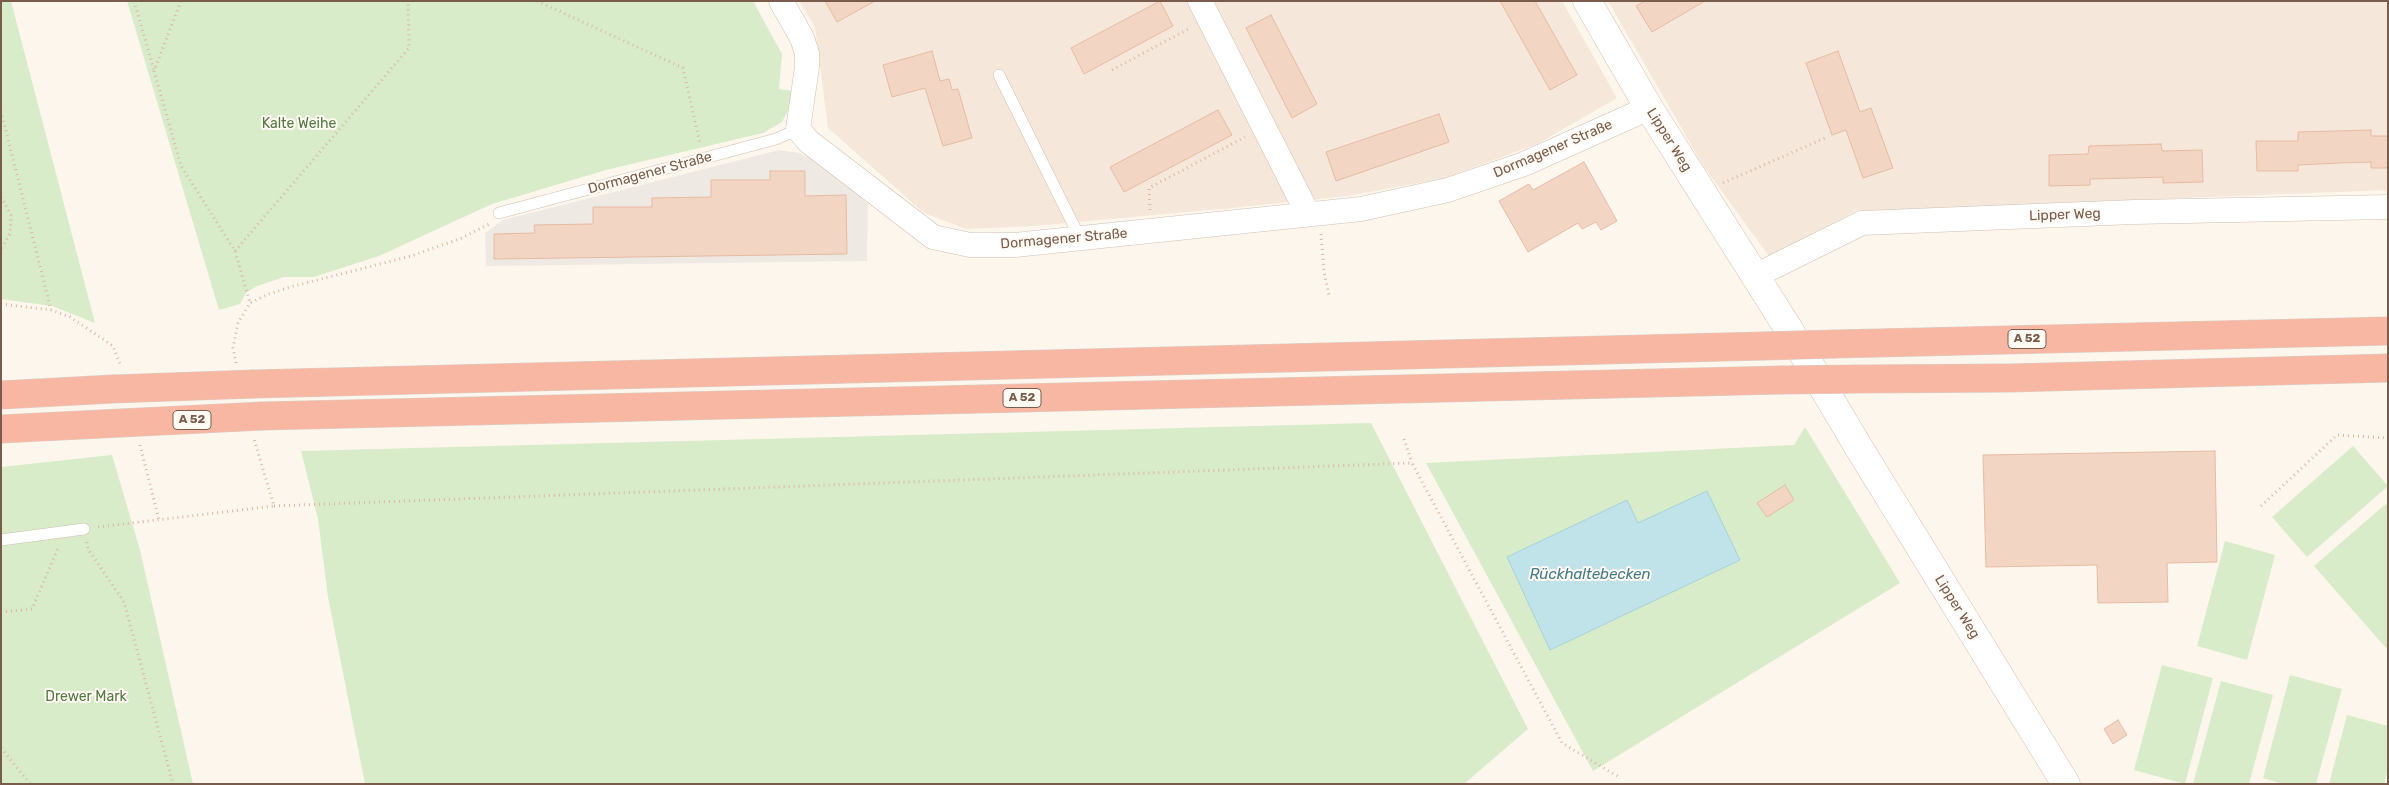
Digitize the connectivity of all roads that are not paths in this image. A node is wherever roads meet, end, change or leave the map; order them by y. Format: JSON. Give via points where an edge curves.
{"nodes":[{"id":1,"x":781,"y":1,"type":"edge"},
{"id":2,"x":1587,"y":1,"type":"edge"},
{"id":3,"x":1205,"y":10,"type":"edge"},
{"id":4,"x":999,"y":76,"type":"dead end"},
{"id":5,"x":1649,"y":108,"type":"junction"},
{"id":6,"x":798,"y":129,"type":"junction"},
{"id":7,"x":2388,"y":207,"type":"edge"},
{"id":8,"x":500,"y":213,"type":"road end"},
{"id":9,"x":1314,"y":214,"type":"junction"},
{"id":10,"x":1080,"y":238,"type":"junction"},
{"id":11,"x":1755,"y":276,"type":"junction"},
{"id":12,"x":2388,"y":314,"type":"edge"},
{"id":13,"x":2388,"y":331,"type":"edge"},
{"id":14,"x":2219,"y":334,"type":"junction"},
{"id":15,"x":2382,"y":369,"type":"edge"},
{"id":16,"x":1,"y":396,"type":"edge"},
{"id":17,"x":1,"y":429,"type":"edge"},
{"id":18,"x":84,"y":529,"type":"road end"},
{"id":19,"x":1,"y":540,"type":"edge"},
{"id":20,"x":2066,"y":784,"type":"edge"}],
"edges":[{"from":1,"to":6,"type":"street","via":[[807,53]]},
{"from":2,"to":5,"type":"street","name":"Lipper Weg"},
{"from":3,"to":9,"type":"street","via":[[1264,127]]},
{"from":4,"to":10,"type":"lane"},
{"from":5,"to":9,"type":"street","name":"Dormagener Straße","via":[[1524,164],[1448,190],[1361,209]]},
{"from":5,"to":11,"type":"street","name":"Lipper Weg"},
{"from":6,"to":8,"type":"lane","name":"Dormagener Straße","via":[[776,139]]},
{"from":6,"to":10,"type":"street","name":"Dormagener Straße","via":[[808,141],[933,237],[970,245],[1015,245]]},
{"from":7,"to":11,"type":"street","name":"Lipper Weg","via":[[2134,212],[1862,223]]},
{"from":9,"to":10,"type":"street","name":"Dormagener Straße"},
{"from":11,"to":20,"type":"street","name":"Lipper Weg"},
{"from":12,"to":14,"type":"highway"},
{"from":13,"to":14,"type":"highway","number":"A 52"},
{"from":14,"to":16,"type":"highway","number":"A 52","bridge":true,"via":[[1763,346],[246,375],[113,389]]},
{"from":15,"to":17,"type":"highway","number":"A 52","bridge":true,"via":[[1781,380],[258,425],[121,423]]},
{"from":18,"to":19,"type":"lane"}]}
